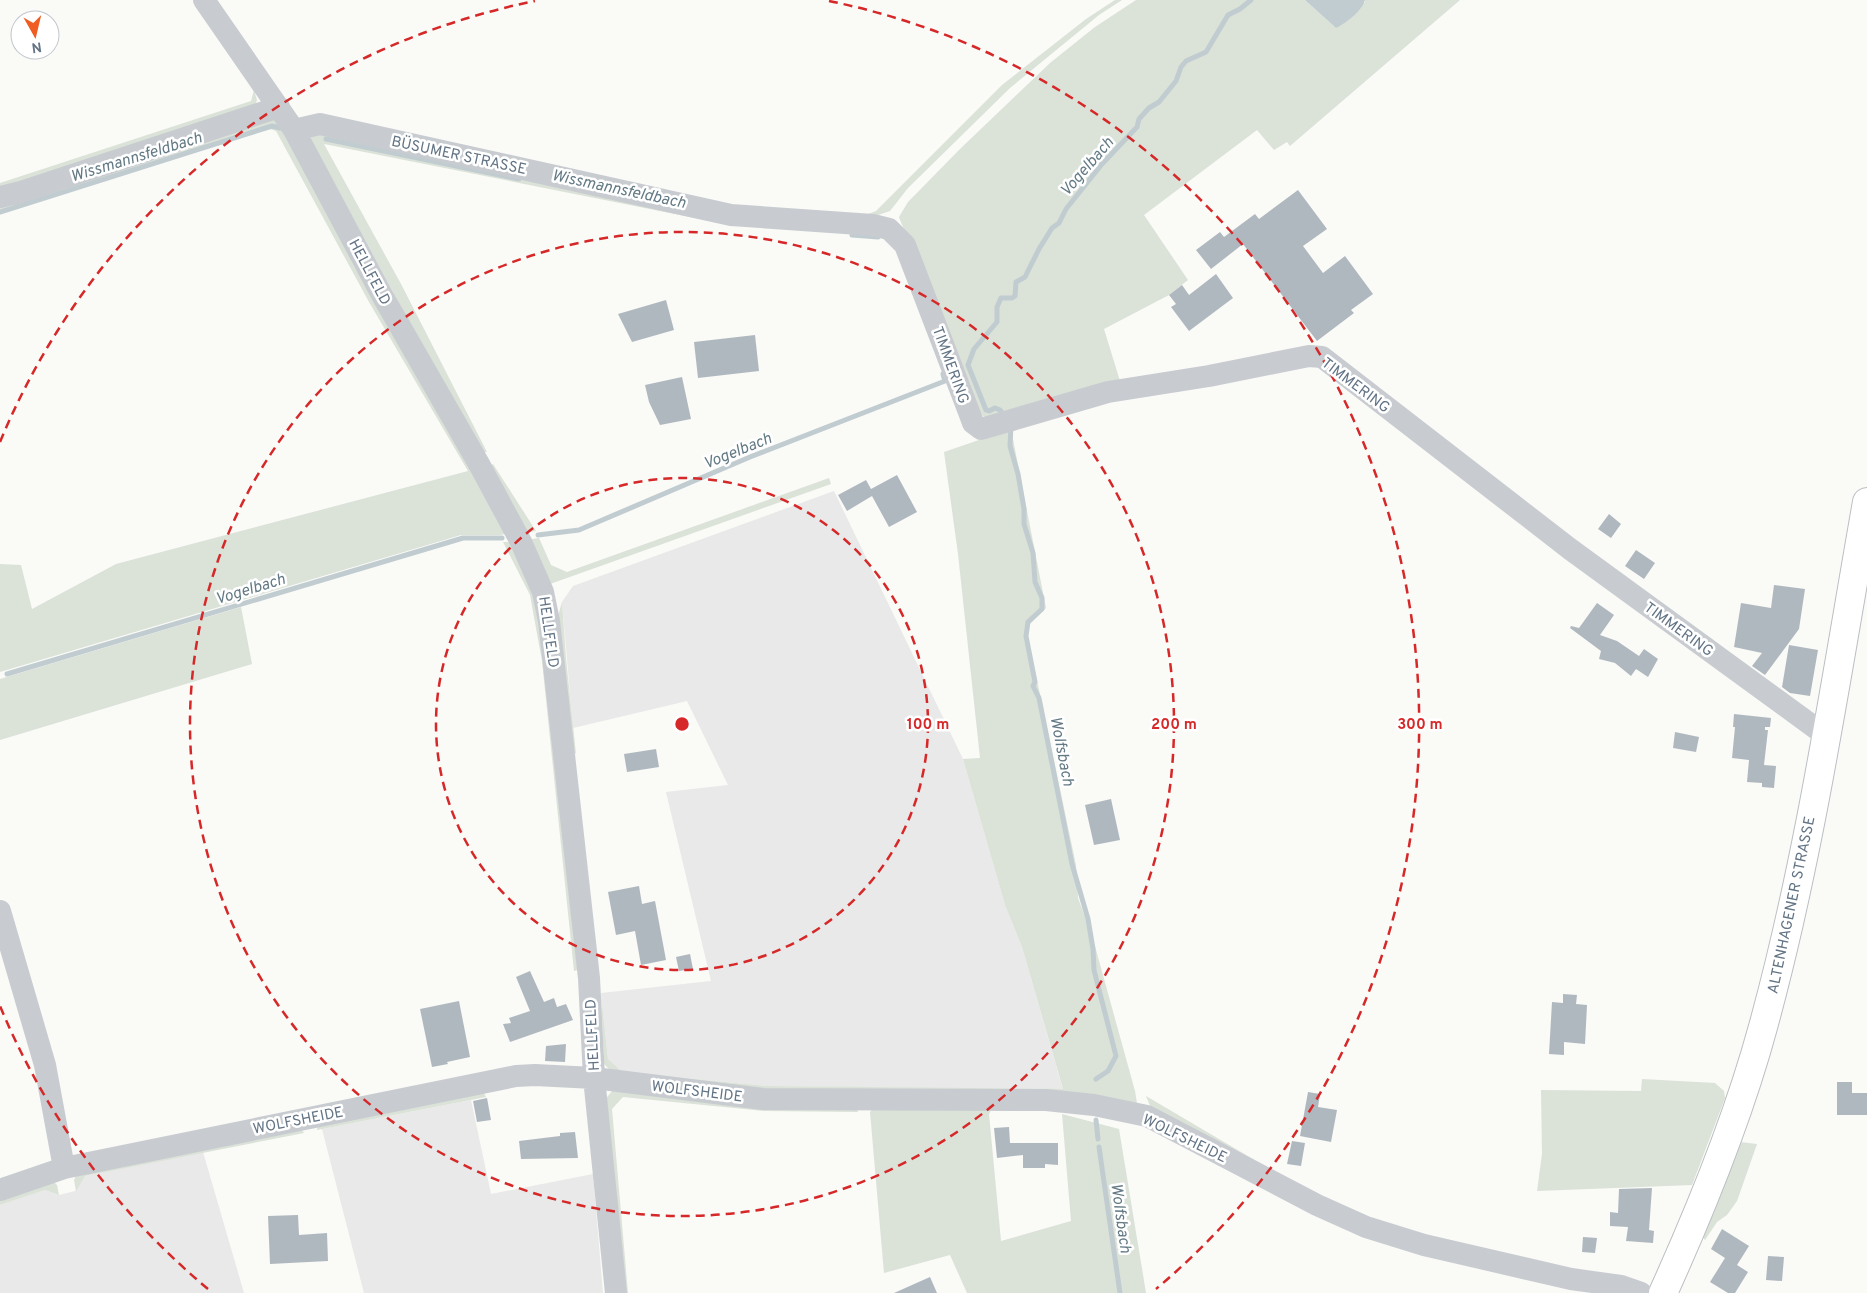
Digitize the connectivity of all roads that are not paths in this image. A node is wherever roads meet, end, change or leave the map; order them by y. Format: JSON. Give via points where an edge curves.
{"nodes":[{"id":1,"x":204,"y":0,"type":"edge"},
{"id":2,"x":279,"y":108,"type":"junction"},
{"id":3,"x":294,"y":130,"type":"junction"},
{"id":4,"x":0,"y":197,"type":"edge"},
{"id":5,"x":889,"y":229,"type":"joint"},
{"id":6,"x":1867,"y":502,"type":"edge"},
{"id":7,"x":1825,"y":735,"type":"junction"},
{"id":8,"x":0,"y":911,"type":"edge"},
{"id":9,"x":594,"y":1078,"type":"junction"},
{"id":10,"x":64,"y":1168,"type":"junction"},
{"id":11,"x":0,"y":1190,"type":"edge"},
{"id":12,"x":1571,"y":1279,"type":"junction"},
{"id":13,"x":616,"y":1293,"type":"edge"},
{"id":14,"x":1594,"y":1293,"type":"edge"},
{"id":15,"x":1641,"y":1293,"type":"edge"},
{"id":16,"x":1663,"y":1293,"type":"edge"}],
"edges":[{"from":1,"to":2,"type":"street","name":"HELLFELD"},
{"from":2,"to":3,"type":"street","name":"HELLFELD"},
{"from":2,"to":4,"type":"street"},
{"from":3,"to":5,"type":"street","name":"BÜSUMER STRASSE","via":[[320,124],[731,215],[873,225]]},
{"from":3,"to":9,"type":"street","name":"HELLFELD","via":[[382,295],[522,542],[543,592],[549,621],[588,968]]},
{"from":5,"to":7,"type":"street","name":"TIMMERING","via":[[906,245],[971,417],[981,429],[1108,392],[1308,356],[1322,358],[1570,549]]},
{"from":6,"to":7,"type":"main road","name":"ALTENHAGENER STRASSE"},
{"from":7,"to":16,"type":"main road","name":"ALTENHAGENER STRASSE","via":[[1798,882],[1763,1027],[1730,1134]]},
{"from":8,"to":10,"type":"street","via":[[45,1065]]},
{"from":9,"to":10,"type":"street","name":"WOLFSHEIDE","via":[[516,1076]]},
{"from":9,"to":12,"type":"street","name":"WOLFSHEIDE","via":[[763,1099],[1046,1100],[1094,1105],[1147,1116],[1317,1205],[1366,1227],[1424,1245]]},
{"from":9,"to":13,"type":"street","name":"HELLFELD"},
{"from":10,"to":11,"type":"street","name":"WOLFSHEIDE"},
{"from":12,"to":14,"type":"street","name":"WOLFSHEIDE"},
{"from":12,"to":15,"type":"street","name":"WOLFSHEIDE","via":[[1620,1286]]}]}
